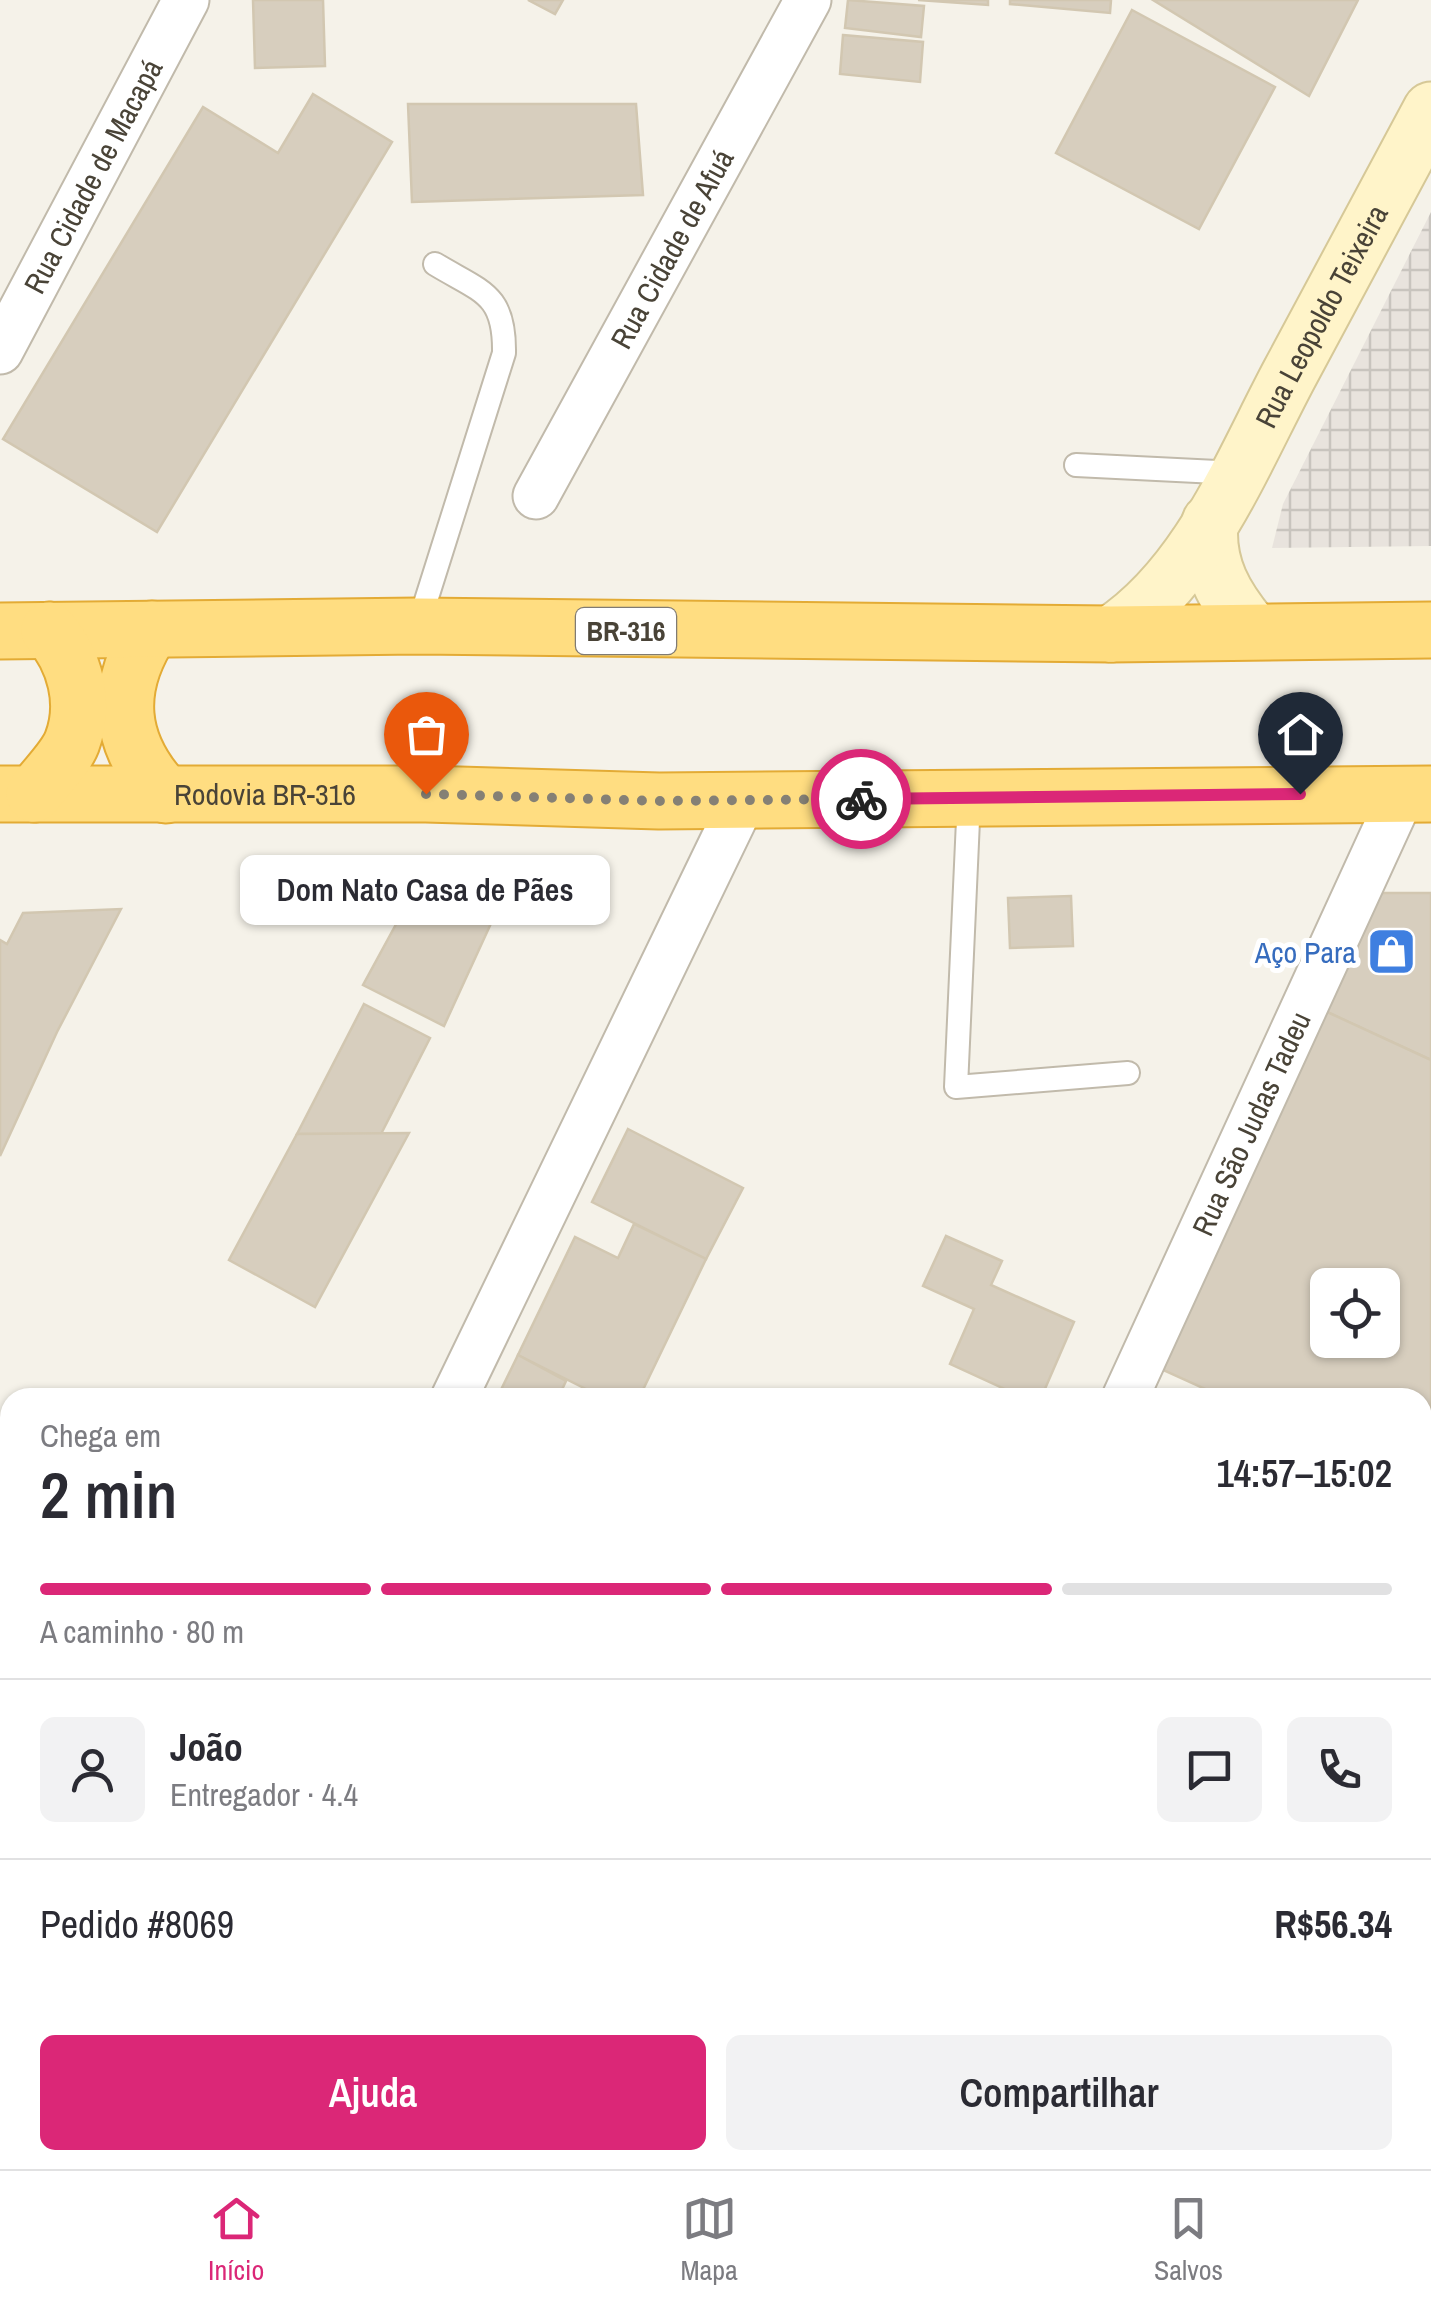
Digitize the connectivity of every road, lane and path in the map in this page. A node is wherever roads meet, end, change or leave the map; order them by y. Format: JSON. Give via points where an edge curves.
{"nodes":[{"id":1,"x":186,"y":0,"type":"edge"},
{"id":2,"x":808,"y":0,"type":"edge"},
{"id":3,"x":1431,"y":110,"type":"edge"},
{"id":4,"x":435,"y":264,"type":"dead end"},
{"id":5,"x":0,"y":352,"type":"edge"},
{"id":6,"x":1076,"y":465,"type":"dead end"},
{"id":7,"x":1237,"y":472,"type":"junction"},
{"id":8,"x":536,"y":496,"type":"dead end"},
{"id":9,"x":1210,"y":522,"type":"junction"},
{"id":10,"x":418,"y":626,"type":"junction"},
{"id":11,"x":152,"y":629,"type":"junction"},
{"id":12,"x":24,"y":630,"type":"edge"},
{"id":13,"x":1252,"y":630,"type":"junction"},
{"id":14,"x":1431,"y":630,"type":"edge"},
{"id":15,"x":1111,"y":634,"type":"junction"},
{"id":16,"x":17,"y":794,"type":"edge"},
{"id":17,"x":1417,"y":794,"type":"edge"},
{"id":18,"x":166,"y":795,"type":"junction"},
{"id":19,"x":969,"y":798,"type":"junction"},
{"id":20,"x":744,"y":800,"type":"junction"},
{"id":21,"x":1128,"y":1072,"type":"dead end"},
{"id":22,"x":459,"y":1388,"type":"edge"},
{"id":23,"x":1130,"y":1388,"type":"edge"}],
"edges":[{"from":1,"to":5,"type":"street","name":"Rua Cidade de Macapá"},
{"from":2,"to":8,"type":"street","name":"Rua Cidade de Afuá"},
{"from":3,"to":7,"type":"main road","name":"Rua Leopoldo Teixeira"},
{"from":4,"to":10,"type":"lane","via":[[489,297],[504,320],[504,353]]},
{"from":6,"to":7,"type":"lane"},
{"from":7,"to":9,"type":"main road","name":"Rua Leopoldo Teixeira"},
{"from":9,"to":13,"type":"main road","via":[[1216,574]]},
{"from":9,"to":15,"type":"main road","name":"Rua Leopoldo Teixeira","via":[[1162,592]]},
{"from":10,"to":11,"type":"highway","number":"BR-316"},
{"from":10,"to":15,"type":"highway","number":"BR-316"},
{"from":11,"to":12,"type":"highway","number":"BR-316"},
{"from":11,"to":18,"type":"highway","via":[[132,660],[126,711],[140,761]]},
{"from":12,"to":16,"type":"highway","via":[[72,664],[77,703],[72,742]]},
{"from":13,"to":14,"type":"highway","number":"BR-316"},
{"from":13,"to":15,"type":"highway","number":"BR-316"},
{"from":16,"to":18,"type":"highway","name":"Rodovia BR-316"},
{"from":17,"to":19,"type":"highway","name":"Rodovia BR-316"},
{"from":17,"to":23,"type":"street","name":"Rua São Judas Tadeu"},
{"from":18,"to":20,"type":"highway","name":"Rodovia BR-316"},
{"from":19,"to":20,"type":"highway","name":"Rodovia BR-316"},
{"from":19,"to":21,"type":"lane","via":[[956,1088]]},
{"from":20,"to":22,"type":"street"}]}
